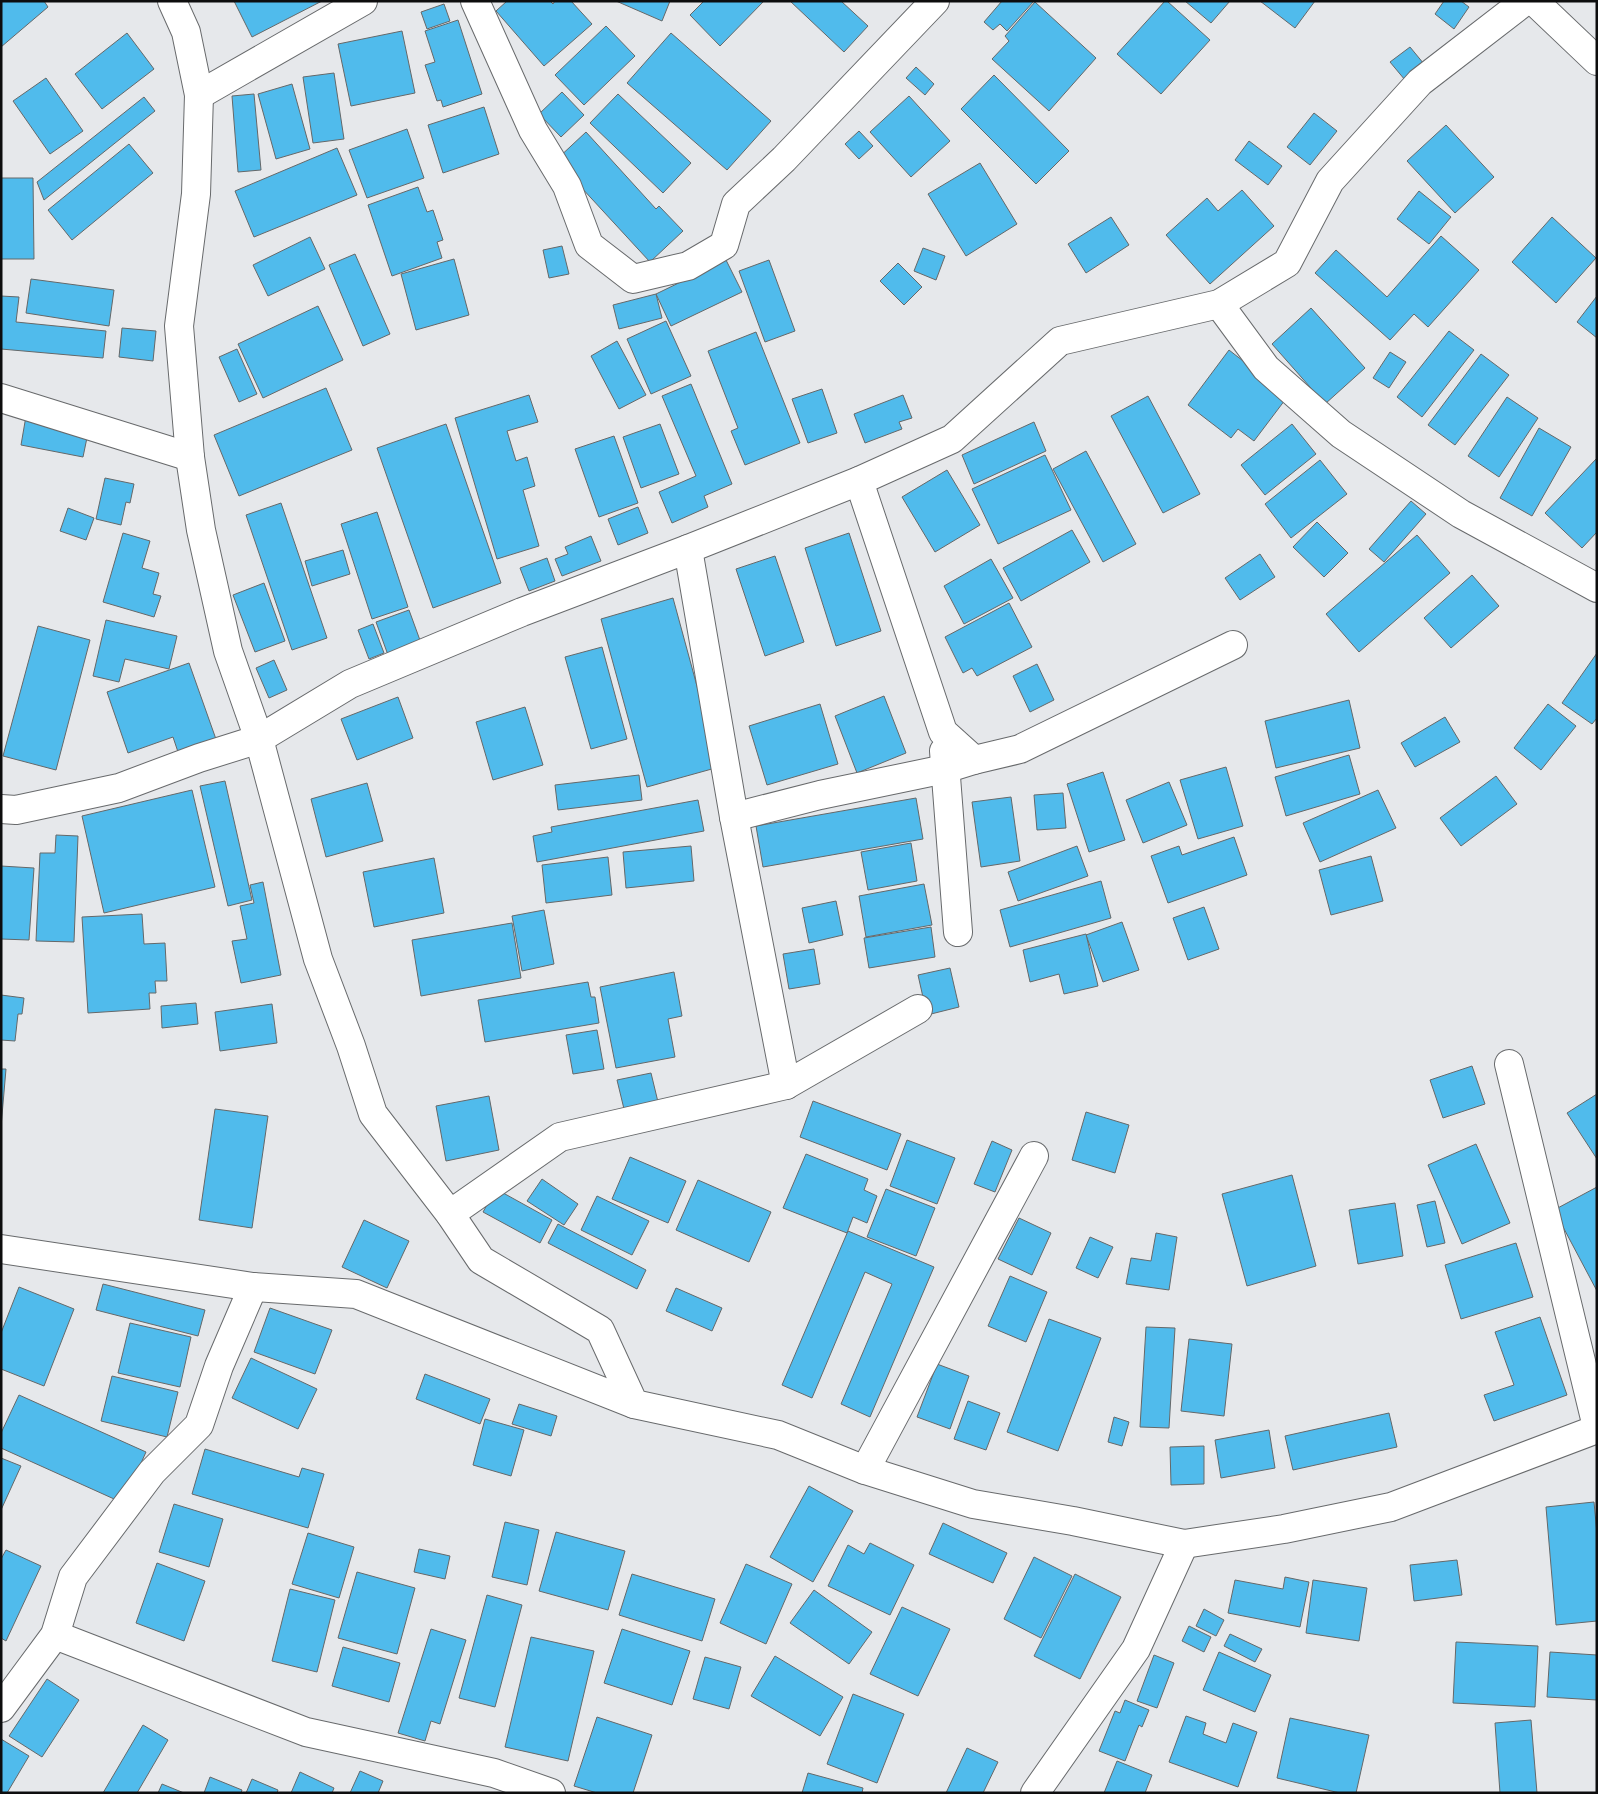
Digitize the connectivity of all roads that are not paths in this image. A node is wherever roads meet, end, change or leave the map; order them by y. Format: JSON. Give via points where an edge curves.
{"nodes":[{"id":1,"x":172,"y":1,"type":"edge"},
{"id":2,"x":363,"y":1,"type":"edge"},
{"id":3,"x":475,"y":1,"type":"edge"},
{"id":4,"x":935,"y":1,"type":"edge"},
{"id":5,"x":1525,"y":1,"type":"edge"},
{"id":6,"x":1534,"y":1,"type":"edge"},
{"id":7,"x":1597,"y":61,"type":"edge"},
{"id":8,"x":199,"y":95,"type":"junction"},
{"id":9,"x":1219,"y":304,"type":"junction"},
{"id":10,"x":1,"y":398,"type":"edge"},
{"id":11,"x":190,"y":457,"type":"junction"},
{"id":12,"x":859,"y":481,"type":"junction"},
{"id":13,"x":688,"y":550,"type":"junction"},
{"id":14,"x":1597,"y":588,"type":"edge"},
{"id":15,"x":1233,"y":645,"type":"dead end"},
{"id":16,"x":943,"y":732,"type":"junction"},
{"id":17,"x":259,"y":739,"type":"junction"},
{"id":18,"x":974,"y":760,"type":"junction"},
{"id":19,"x":945,"y":769,"type":"junction"},
{"id":20,"x":1,"y":809,"type":"edge"},
{"id":21,"x":734,"y":817,"type":"junction"},
{"id":22,"x":958,"y":932,"type":"dead end"},
{"id":23,"x":918,"y":1009,"type":"dead end"},
{"id":24,"x":1509,"y":1064,"type":"dead end"},
{"id":25,"x":786,"y":1085,"type":"junction"},
{"id":26,"x":1034,"y":1156,"type":"dead end"},
{"id":27,"x":450,"y":1214,"type":"junction"},
{"id":28,"x":2,"y":1251,"type":"edge"},
{"id":29,"x":253,"y":1287,"type":"junction"},
{"id":30,"x":634,"y":1404,"type":"junction"},
{"id":31,"x":1597,"y":1428,"type":"edge"},
{"id":32,"x":865,"y":1470,"type":"junction"},
{"id":33,"x":1184,"y":1544,"type":"junction"},
{"id":34,"x":55,"y":1635,"type":"junction"},
{"id":35,"x":1,"y":1708,"type":"edge"},
{"id":36,"x":551,"y":1793,"type":"edge"},
{"id":37,"x":1035,"y":1793,"type":"edge"}],
"edges":[{"from":1,"to":8,"type":"street","via":[[186,32]]},
{"from":2,"to":8,"type":"street"},
{"from":3,"to":4,"type":"street","via":[[533,130],[567,186],[589,245],[633,279],[688,266],[724,245],[736,204],[784,159]]},
{"from":5,"to":9,"type":"street","via":[[1420,82],[1330,181],[1287,263]]},
{"from":6,"to":7,"type":"street"},
{"from":8,"to":11,"type":"street","via":[[196,194],[179,326]]},
{"from":9,"to":12,"type":"street","via":[[1060,341],[952,439]]},
{"from":9,"to":14,"type":"street","via":[[1266,368],[1341,434],[1461,514]]},
{"from":10,"to":11,"type":"street"},
{"from":11,"to":17,"type":"street","via":[[201,530],[228,651]]},
{"from":12,"to":13,"type":"street"},
{"from":12,"to":16,"type":"street"},
{"from":13,"to":17,"type":"street","via":[[522,612],[350,684]]},
{"from":13,"to":21,"type":"street"},
{"from":15,"to":18,"type":"street","via":[[1020,749]]},
{"from":16,"to":18,"type":"street"},
{"from":16,"to":19,"type":"street"},
{"from":17,"to":20,"type":"street","via":[[119,788],[16,810]]},
{"from":17,"to":27,"type":"street","via":[[318,959],[373,1114]]},
{"from":18,"to":19,"type":"street"},
{"from":19,"to":21,"type":"street"},
{"from":19,"to":22,"type":"street"},
{"from":21,"to":25,"type":"street"},
{"from":23,"to":25,"type":"street"},
{"from":24,"to":31,"type":"street"},
{"from":25,"to":27,"type":"street","via":[[560,1138]]},
{"from":26,"to":32,"type":"street"},
{"from":27,"to":30,"type":"street","via":[[482,1260],[600,1330]]},
{"from":28,"to":29,"type":"street"},
{"from":29,"to":30,"type":"street","via":[[356,1294]]},
{"from":29,"to":34,"type":"street","via":[[219,1366],[199,1424],[152,1472],[73,1577]]},
{"from":30,"to":32,"type":"street","via":[[778,1435]]},
{"from":31,"to":33,"type":"street","via":[[1391,1507],[1284,1529]]},
{"from":32,"to":33,"type":"street","via":[[973,1504]]},
{"from":33,"to":37,"type":"street","via":[[1136,1649]]},
{"from":34,"to":35,"type":"street"},
{"from":34,"to":36,"type":"street","via":[[306,1732],[494,1773]]}]}
